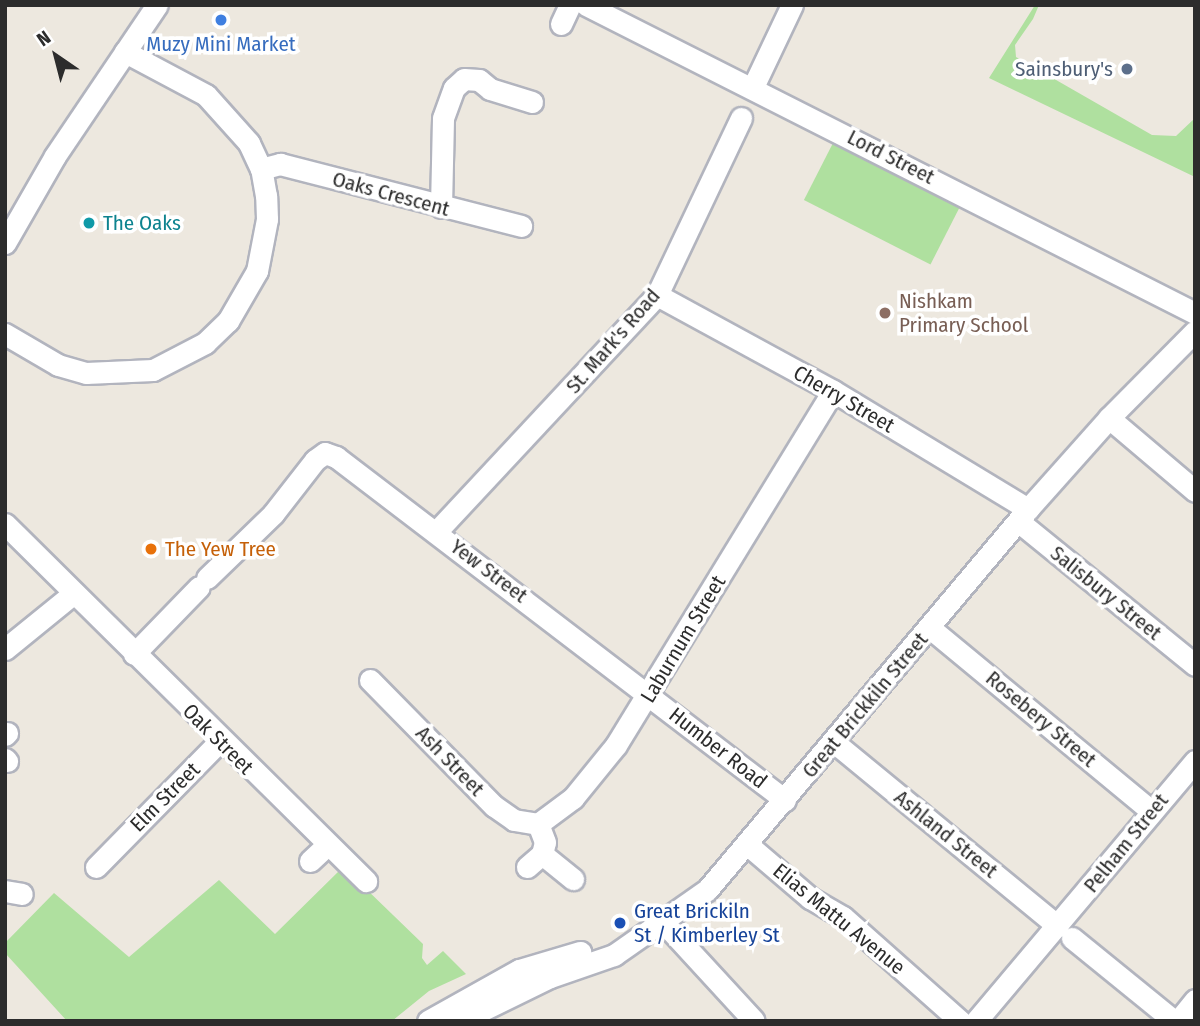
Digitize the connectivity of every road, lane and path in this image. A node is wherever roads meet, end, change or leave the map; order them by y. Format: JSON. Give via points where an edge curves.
{"nodes":[{"id":1,"x":157,"y":5,"type":"edge"},
{"id":2,"x":586,"y":5,"type":"edge"},
{"id":3,"x":792,"y":5,"type":"edge"},
{"id":4,"x":125,"y":52,"type":"junction"},
{"id":5,"x":753,"y":87,"type":"junction"},
{"id":6,"x":532,"y":102,"type":"dead end"},
{"id":7,"x":741,"y":118,"type":"dead end"},
{"id":8,"x":261,"y":169,"type":"junction"},
{"id":9,"x":441,"y":207,"type":"junction"},
{"id":10,"x":522,"y":226,"type":"dead end"},
{"id":11,"x":5,"y":243,"type":"edge"},
{"id":12,"x":657,"y":295,"type":"junction"},
{"id":13,"x":1195,"y":313,"type":"edge"},
{"id":14,"x":1195,"y":331,"type":"edge"},
{"id":15,"x":5,"y":334,"type":"edge"},
{"id":16,"x":833,"y":391,"type":"junction"},
{"id":17,"x":1109,"y":418,"type":"junction"},
{"id":18,"x":1195,"y":491,"type":"edge"},
{"id":19,"x":1023,"y":515,"type":"junction"},
{"id":20,"x":5,"y":524,"type":"edge"},
{"id":21,"x":437,"y":531,"type":"junction"},
{"id":22,"x":74,"y":593,"type":"junction"},
{"id":23,"x":930,"y":628,"type":"junction"},
{"id":24,"x":5,"y":649,"type":"edge"},
{"id":25,"x":134,"y":654,"type":"junction"},
{"id":26,"x":1195,"y":665,"type":"edge"},
{"id":27,"x":370,"y":680,"type":"dead end"},
{"id":28,"x":650,"y":695,"type":"junction"},
{"id":29,"x":220,"y":741,"type":"junction"},
{"id":30,"x":835,"y":743,"type":"junction"},
{"id":31,"x":1195,"y":761,"type":"edge"},
{"id":32,"x":785,"y":800,"type":"junction"},
{"id":33,"x":1151,"y":810,"type":"junction"},
{"id":34,"x":538,"y":824,"type":"junction"},
{"id":35,"x":748,"y":845,"type":"junction"},
{"id":36,"x":326,"y":846,"type":"junction"},
{"id":37,"x":310,"y":861,"type":"dead end"},
{"id":38,"x":109,"y":862,"type":"dead end"},
{"id":39,"x":573,"y":879,"type":"dead end"},
{"id":40,"x":366,"y":881,"type":"dead end"},
{"id":41,"x":663,"y":922,"type":"junction"},
{"id":42,"x":1065,"y":932,"type":"junction"},
{"id":43,"x":1195,"y":1000,"type":"edge"},
{"id":44,"x":489,"y":1006,"type":"edge"},
{"id":45,"x":428,"y":1021,"type":"edge"},
{"id":46,"x":460,"y":1021,"type":"edge"},
{"id":47,"x":754,"y":1021,"type":"edge"},
{"id":48,"x":960,"y":1021,"type":"edge"},
{"id":49,"x":976,"y":1021,"type":"edge"},
{"id":50,"x":1176,"y":1021,"type":"edge"}],
"edges":[{"from":1,"to":4,"type":"street"},
{"from":2,"to":5,"type":"street","name":"Lord Street"},
{"from":3,"to":5,"type":"street"},
{"from":4,"to":8,"type":"street","via":[[206,94],[249,143]]},
{"from":4,"to":11,"type":"street","via":[[55,156]]},
{"from":5,"to":13,"type":"street","name":"Lord Street"},
{"from":6,"to":9,"type":"street","via":[[489,89],[479,80],[464,79],[454,88],[443,118]]},
{"from":7,"to":12,"type":"street","name":"St. Mark's Road"},
{"from":8,"to":9,"type":"street","name":"Oaks Crescent","via":[[280,164]]},
{"from":8,"to":15,"type":"street","via":[[267,219],[257,271],[228,321],[205,343],[153,370],[121,375],[86,373],[58,365]]},
{"from":9,"to":10,"type":"street","name":"Oaks Crescent","via":[[476,224]]},
{"from":12,"to":16,"type":"street","name":"Cherry Street"},
{"from":12,"to":21,"type":"street","name":"St. Mark's Road"},
{"from":14,"to":17,"type":"street","name":"Great Brickkiln Street"},
{"from":16,"to":19,"type":"street","name":"Cherry Street"},
{"from":16,"to":28,"type":"street","name":"Laburnum Street"},
{"from":17,"to":18,"type":"street"},
{"from":17,"to":19,"type":"street","name":"Great Brickkiln Street"},
{"from":19,"to":23,"type":"street","name":"Great Brickkiln Street"},
{"from":19,"to":26,"type":"street","name":"Salisbury Street"},
{"from":20,"to":22,"type":"street","name":"Oak Street"},
{"from":21,"to":25,"type":"street","name":"Yew Street","via":[[325,453],[228,566],[203,583]]},
{"from":21,"to":28,"type":"street","name":"Yew Street"},
{"from":22,"to":24,"type":"street"},
{"from":22,"to":25,"type":"street","name":"Oak Street"},
{"from":23,"to":30,"type":"street","name":"Great Brickkiln Street"},
{"from":23,"to":33,"type":"street","name":"Rosebery Street"},
{"from":25,"to":29,"type":"street","name":"Oak Street"},
{"from":27,"to":34,"type":"street","name":"Ash Street","via":[[494,806],[514,820]]},
{"from":28,"to":32,"type":"street","name":"Humber Road"},
{"from":28,"to":34,"type":"street","name":"Laburnum Street","via":[[590,780]]},
{"from":29,"to":36,"type":"street","name":"Oak Street"},
{"from":29,"to":38,"type":"street","name":"Elm Street"},
{"from":30,"to":32,"type":"street","name":"Great Brickkiln Street"},
{"from":30,"to":42,"type":"street","name":"Ashland Street"},
{"from":31,"to":33,"type":"street","name":"Pelham Street"},
{"from":32,"to":35,"type":"street","name":"Great Brickkiln Street"},
{"from":33,"to":42,"type":"street","name":"Pelham Street"},
{"from":34,"to":39,"type":"street","via":[[545,842],[534,861]]},
{"from":35,"to":41,"type":"street","name":"Great Brickkiln Street","via":[[707,890]]},
{"from":35,"to":48,"type":"street","name":"Elias Mattu Avenue","via":[[810,898],[843,917]]},
{"from":36,"to":37,"type":"street"},
{"from":36,"to":40,"type":"street","name":"Oak Street"},
{"from":41,"to":44,"type":"street","name":"Great Brickkiln Street","via":[[614,955]]},
{"from":41,"to":47,"type":"street"},
{"from":42,"to":49,"type":"street"},
{"from":42,"to":50,"type":"street","name":"Ashland Street"},
{"from":43,"to":50,"type":"street"},
{"from":44,"to":45,"type":"street"},
{"from":44,"to":46,"type":"street"}]}
